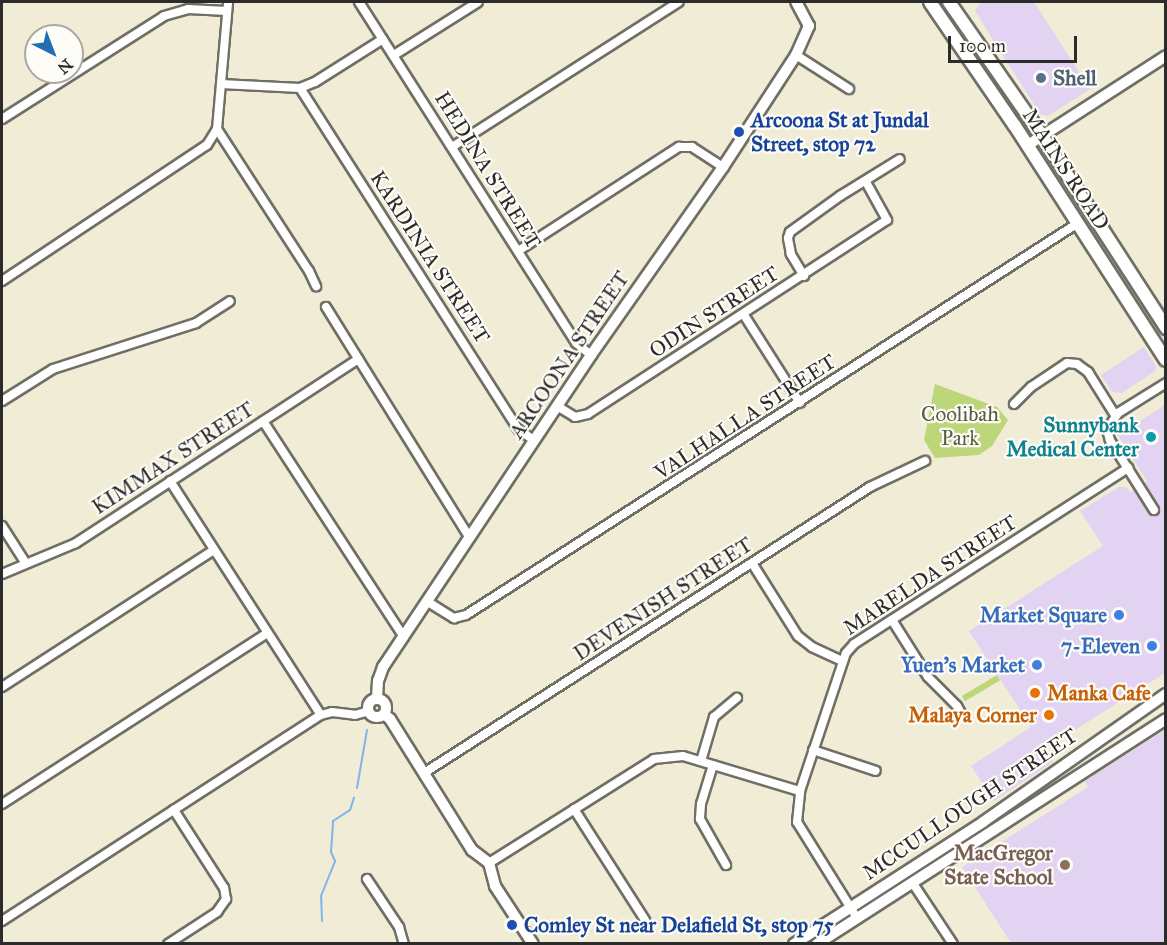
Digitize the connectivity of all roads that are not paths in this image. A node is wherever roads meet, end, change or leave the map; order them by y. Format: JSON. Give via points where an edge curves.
{"nodes":[{"id":1,"x":228,"y":2,"type":"edge"},
{"id":2,"x":359,"y":2,"type":"edge"},
{"id":3,"x":478,"y":2,"type":"edge"},
{"id":4,"x":679,"y":2,"type":"edge"},
{"id":5,"x":796,"y":2,"type":"edge"},
{"id":6,"x":930,"y":2,"type":"edge"},
{"id":7,"x":953,"y":3,"type":"edge"},
{"id":8,"x":227,"y":11,"type":"junction"},
{"id":9,"x":383,"y":39,"type":"junction"},
{"id":10,"x":796,"y":55,"type":"junction"},
{"id":11,"x":394,"y":56,"type":"junction"},
{"id":12,"x":1166,"y":56,"type":"edge"},
{"id":13,"x":221,"y":84,"type":"junction"},
{"id":14,"x":300,"y":88,"type":"junction"},
{"id":15,"x":849,"y":89,"type":"dead end"},
{"id":16,"x":2,"y":119,"type":"edge"},
{"id":17,"x":217,"y":129,"type":"junction"},
{"id":18,"x":1042,"y":136,"type":"junction"},
{"id":19,"x":1028,"y":145,"type":"junction"},
{"id":20,"x":452,"y":147,"type":"junction"},
{"id":21,"x":900,"y":159,"type":"dead end"},
{"id":22,"x":723,"y":167,"type":"junction"},
{"id":23,"x":866,"y":182,"type":"junction"},
{"id":24,"x":1078,"y":223,"type":"junction"},
{"id":25,"x":518,"y":251,"type":"junction"},
{"id":26,"x":804,"y":276,"type":"junction"},
{"id":27,"x":2,"y":281,"type":"edge"},
{"id":28,"x":316,"y":286,"type":"dead end"},
{"id":29,"x":230,"y":301,"type":"dead end"},
{"id":30,"x":326,"y":307,"type":"dead end"},
{"id":31,"x":744,"y":315,"type":"junction"},
{"id":32,"x":1166,"y":328,"type":"edge"},
{"id":33,"x":591,"y":355,"type":"junction"},
{"id":34,"x":358,"y":359,"type":"junction"},
{"id":35,"x":1166,"y":360,"type":"edge"},
{"id":36,"x":1166,"y":383,"type":"edge"},
{"id":37,"x":2,"y":401,"type":"edge"},
{"id":38,"x":800,"y":403,"type":"junction"},
{"id":39,"x":1014,"y":404,"type":"dead end"},
{"id":40,"x":557,"y":406,"type":"junction"},
{"id":41,"x":1115,"y":416,"type":"junction"},
{"id":42,"x":263,"y":421,"type":"junction"},
{"id":43,"x":534,"y":440,"type":"junction"},
{"id":44,"x":925,"y":461,"type":"dead end"},
{"id":45,"x":1128,"y":468,"type":"junction"},
{"id":46,"x":170,"y":481,"type":"junction"},
{"id":47,"x":1154,"y":510,"type":"dead end"},
{"id":48,"x":2,"y":526,"type":"edge"},
{"id":49,"x":470,"y":538,"type":"junction"},
{"id":50,"x":214,"y":550,"type":"junction"},
{"id":51,"x":25,"y":562,"type":"junction"},
{"id":52,"x":752,"y":563,"type":"junction"},
{"id":53,"x":2,"y":574,"type":"edge"},
{"id":54,"x":428,"y":602,"type":"junction"},
{"id":55,"x":892,"y":620,"type":"junction"},
{"id":56,"x":267,"y":633,"type":"junction"},
{"id":57,"x":404,"y":637,"type":"junction"},
{"id":58,"x":842,"y":662,"type":"junction"},
{"id":59,"x":2,"y":687,"type":"edge"},
{"id":60,"x":1166,"y":694,"type":"edge"},
{"id":61,"x":737,"y":698,"type":"dead end"},
{"id":62,"x":377,"y":699,"type":"junction"},
{"id":63,"x":369,"y":711,"type":"junction"},
{"id":64,"x":384,"y":714,"type":"junction"},
{"id":65,"x":321,"y":715,"type":"junction"},
{"id":66,"x":962,"y":715,"type":"dead end"},
{"id":67,"x":1166,"y":719,"type":"edge"},
{"id":68,"x":813,"y":750,"type":"junction"},
{"id":69,"x":701,"y":761,"type":"junction"},
{"id":70,"x":713,"y":765,"type":"junction"},
{"id":71,"x":876,"y":771,"type":"dead end"},
{"id":72,"x":424,"y":773,"type":"junction"},
{"id":73,"x":800,"y":791,"type":"junction"},
{"id":74,"x":2,"y":804,"type":"edge"},
{"id":75,"x":574,"y":809,"type":"junction"},
{"id":76,"x":174,"y":810,"type":"junction"},
{"id":77,"x":489,"y":863,"type":"junction"},
{"id":78,"x":726,"y":865,"type":"dead end"},
{"id":79,"x":367,"y":879,"type":"dead end"},
{"id":80,"x":912,"y":882,"type":"junction"},
{"id":81,"x":850,"y":908,"type":"junction"},
{"id":82,"x":857,"y":918,"type":"junction"},
{"id":83,"x":645,"y":920,"type":"dead end"},
{"id":84,"x":2,"y":921,"type":"edge"},
{"id":85,"x":168,"y":944,"type":"edge"},
{"id":86,"x":404,"y":944,"type":"edge"},
{"id":87,"x":533,"y":944,"type":"edge"},
{"id":88,"x":794,"y":944,"type":"edge"},
{"id":89,"x":817,"y":944,"type":"edge"},
{"id":90,"x":952,"y":944,"type":"edge"}],
"edges":[{"from":1,"to":8,"type":"street"},
{"from":2,"to":9,"type":"street","name":"HEDINA STREET"},
{"from":3,"to":11,"type":"street"},
{"from":4,"to":20,"type":"street"},
{"from":5,"to":10,"type":"street","name":"ARCOONA STREET","via":[[809,23]]},
{"from":6,"to":19,"type":"main road","name":"MAINS ROAD"},
{"from":7,"to":18,"type":"main road","name":"MAINS ROAD"},
{"from":8,"to":13,"type":"street"},
{"from":8,"to":16,"type":"street","via":[[188,9],[165,16]]},
{"from":9,"to":11,"type":"street","name":"HEDINA STREET"},
{"from":9,"to":14,"type":"street"},
{"from":10,"to":15,"type":"street"},
{"from":10,"to":22,"type":"street","name":"ARCOONA STREET"},
{"from":11,"to":20,"type":"street","name":"HEDINA STREET"},
{"from":12,"to":18,"type":"street"},
{"from":13,"to":14,"type":"street"},
{"from":13,"to":17,"type":"street"},
{"from":14,"to":43,"type":"street","name":"KARDINIA STREET","via":[[519,430]]},
{"from":17,"to":27,"type":"street","via":[[194,156]]},
{"from":17,"to":28,"type":"street"},
{"from":18,"to":19,"type":"street"},
{"from":18,"to":32,"type":"main road","name":"MAINS ROAD"},
{"from":19,"to":24,"type":"main road","name":"MAINS ROAD"},
{"from":20,"to":25,"type":"street","name":"HEDINA STREET"},
{"from":21,"to":23,"type":"street"},
{"from":22,"to":25,"type":"street","via":[[692,147],[679,147]]},
{"from":22,"to":33,"type":"street","name":"ARCOONA STREET"},
{"from":23,"to":26,"type":"street","via":[[790,232],[791,254]]},
{"from":23,"to":26,"type":"street","name":"ODIN STREET","via":[[888,220]]},
{"from":24,"to":35,"type":"main road","name":"MAINS ROAD"},
{"from":24,"to":38,"type":"street","name":"VALHALLA STREET"},
{"from":25,"to":33,"type":"street","name":"HEDINA STREET","via":[[576,343]]},
{"from":26,"to":31,"type":"street","name":"ODIN STREET"},
{"from":29,"to":37,"type":"street","via":[[196,323],[53,369]]},
{"from":30,"to":34,"type":"street"},
{"from":31,"to":38,"type":"street"},
{"from":31,"to":40,"type":"street","name":"ODIN STREET","via":[[588,414],[575,417]]},
{"from":33,"to":40,"type":"street","name":"ARCOONA STREET"},
{"from":34,"to":42,"type":"street","name":"KIMMAX STREET"},
{"from":34,"to":49,"type":"street"},
{"from":36,"to":41,"type":"street"},
{"from":38,"to":54,"type":"street","name":"VALHALLA STREET","via":[[466,615],[454,618]]},
{"from":39,"to":41,"type":"street","via":[[1031,387],[1067,363],[1077,364],[1088,372]]},
{"from":40,"to":43,"type":"street","name":"ARCOONA STREET"},
{"from":41,"to":45,"type":"street","via":[[1107,433]]},
{"from":42,"to":46,"type":"street","name":"KIMMAX STREET"},
{"from":42,"to":57,"type":"street"},
{"from":43,"to":49,"type":"street","name":"ARCOONA STREET"},
{"from":44,"to":52,"type":"street","name":"DEVENISH STREET","via":[[870,487]]},
{"from":45,"to":47,"type":"street"},
{"from":45,"to":55,"type":"street","name":"MARELDA STREET"},
{"from":46,"to":50,"type":"street"},
{"from":46,"to":51,"type":"street","name":"KIMMAX STREET","via":[[75,543]]},
{"from":48,"to":51,"type":"street"},
{"from":49,"to":54,"type":"street","name":"ARCOONA STREET"},
{"from":50,"to":56,"type":"street"},
{"from":50,"to":59,"type":"street"},
{"from":51,"to":53,"type":"street","name":"KIMMAX STREET"},
{"from":52,"to":58,"type":"street","via":[[798,636]]},
{"from":52,"to":72,"type":"street","name":"DEVENISH STREET"},
{"from":54,"to":57,"type":"street","name":"ARCOONA STREET"},
{"from":55,"to":58,"type":"street","name":"MARELDA STREET","via":[[854,644]]},
{"from":55,"to":66,"type":"street","via":[[928,677]]},
{"from":56,"to":65,"type":"street"},
{"from":56,"to":74,"type":"street"},
{"from":57,"to":62,"type":"street","name":"ARCOONA STREET","via":[[383,667]]},
{"from":58,"to":68,"type":"street","name":"MARELDA STREET"},
{"from":60,"to":81,"type":"street","name":"MCCULLOUGH STREET","via":[[983,822]]},
{"from":61,"to":69,"type":"street","via":[[714,717]]},
{"from":62,"to":63,"type":"street","via":[[370,703]]},
{"from":62,"to":64,"type":"street","via":[[386,706]]},
{"from":63,"to":64,"type":"street","via":[[375,717]]},
{"from":63,"to":65,"type":"street"},
{"from":64,"to":72,"type":"street"},
{"from":65,"to":76,"type":"street"},
{"from":67,"to":80,"type":"street","name":"MCCULLOUGH STREET"},
{"from":68,"to":71,"type":"street"},
{"from":68,"to":73,"type":"street","name":"MARELDA STREET"},
{"from":69,"to":70,"type":"street"},
{"from":69,"to":75,"type":"street","via":[[683,756],[654,759]]},
{"from":70,"to":73,"type":"street"},
{"from":70,"to":78,"type":"street","via":[[700,819]]},
{"from":72,"to":77,"type":"street","via":[[472,850]]},
{"from":73,"to":81,"type":"street","name":"MARELDA STREET","via":[[796,822]]},
{"from":75,"to":77,"type":"street"},
{"from":75,"to":83,"type":"street"},
{"from":76,"to":84,"type":"street"},
{"from":76,"to":85,"type":"street","via":[[224,888],[226,900],[218,912]]},
{"from":77,"to":87,"type":"street","via":[[495,886]]},
{"from":79,"to":86,"type":"street","via":[[399,927]]},
{"from":80,"to":82,"type":"street","name":"MCCULLOUGH STREET"},
{"from":80,"to":90,"type":"street"},
{"from":81,"to":82,"type":"street","name":"MARELDA STREET"},
{"from":81,"to":88,"type":"street","name":"MCCULLOUGH STREET"},
{"from":82,"to":89,"type":"street","name":"MCCULLOUGH STREET"}]}
